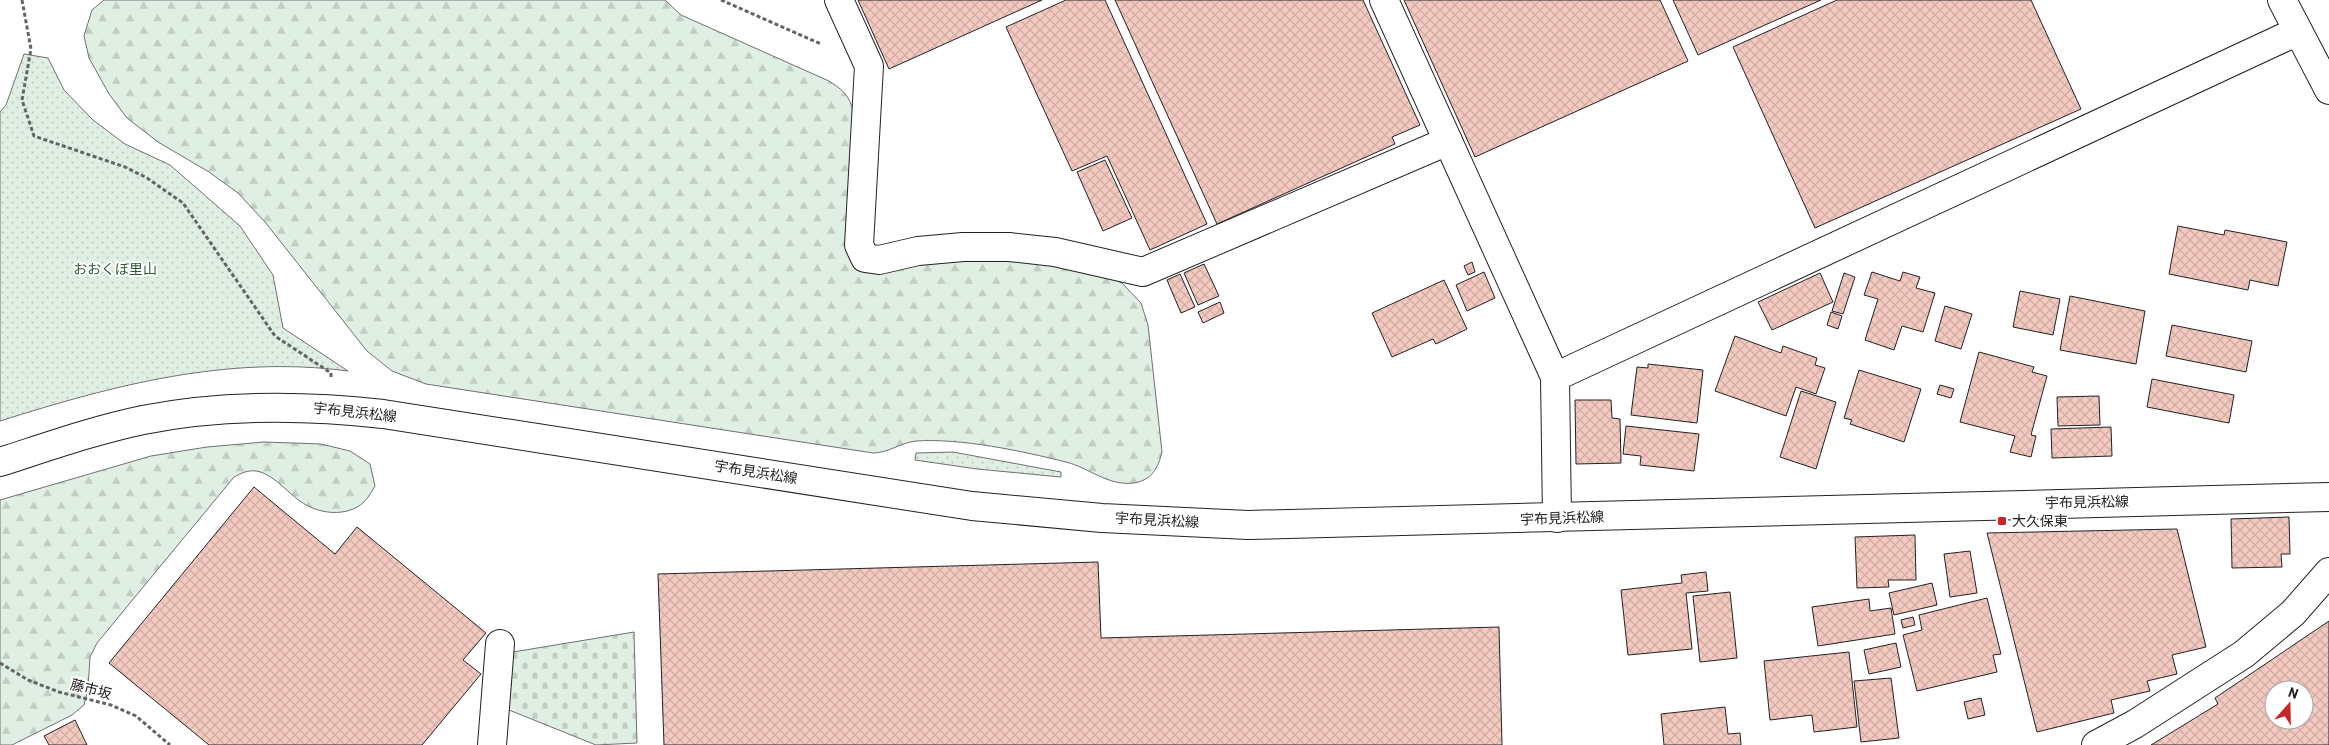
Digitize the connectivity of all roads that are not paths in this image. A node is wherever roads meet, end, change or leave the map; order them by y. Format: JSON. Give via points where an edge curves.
{"nodes":[{"id":1,"x":839,"y":0,"type":"edge"},
{"id":2,"x":1384,"y":0,"type":"edge"},
{"id":3,"x":2282,"y":0,"type":"edge"},
{"id":4,"x":2298,"y":31,"type":"junction"},
{"id":5,"x":2329,"y":90,"type":"edge"},
{"id":6,"x":1448,"y":141,"type":"junction"},
{"id":7,"x":1555,"y":377,"type":"junction"},
{"id":8,"x":0,"y":462,"type":"edge"},
{"id":9,"x":2329,"y":496,"type":"edge"},
{"id":10,"x":1557,"y":518,"type":"junction"},
{"id":11,"x":2329,"y":572,"type":"edge"},
{"id":12,"x":500,"y":644,"type":"dead end"},
{"id":13,"x":2106,"y":743,"type":"edge"},
{"id":14,"x":492,"y":745,"type":"edge"}],
"edges":[{"from":1,"to":6,"type":"street","via":[[869,66],[859,245],[865,258],[879,260],[964,247],[1009,247],[1055,252],[1143,272]]},
{"from":2,"to":6,"type":"street"},
{"from":3,"to":4,"type":"street"},
{"from":4,"to":5,"type":"street"},
{"from":4,"to":7,"type":"street"},
{"from":6,"to":7,"type":"street"},
{"from":7,"to":10,"type":"street"},
{"from":8,"to":10,"type":"street","name":"宇布見浜松線","via":[[143,420],[263,406],[323,408],[383,414],[972,506],[1083,516],[1248,525]]},
{"from":9,"to":10,"type":"street","name":"宇布見浜松線"},
{"from":11,"to":13,"type":"street","via":[[2293,613],[2244,654]]},
{"from":12,"to":14,"type":"street"}]}
